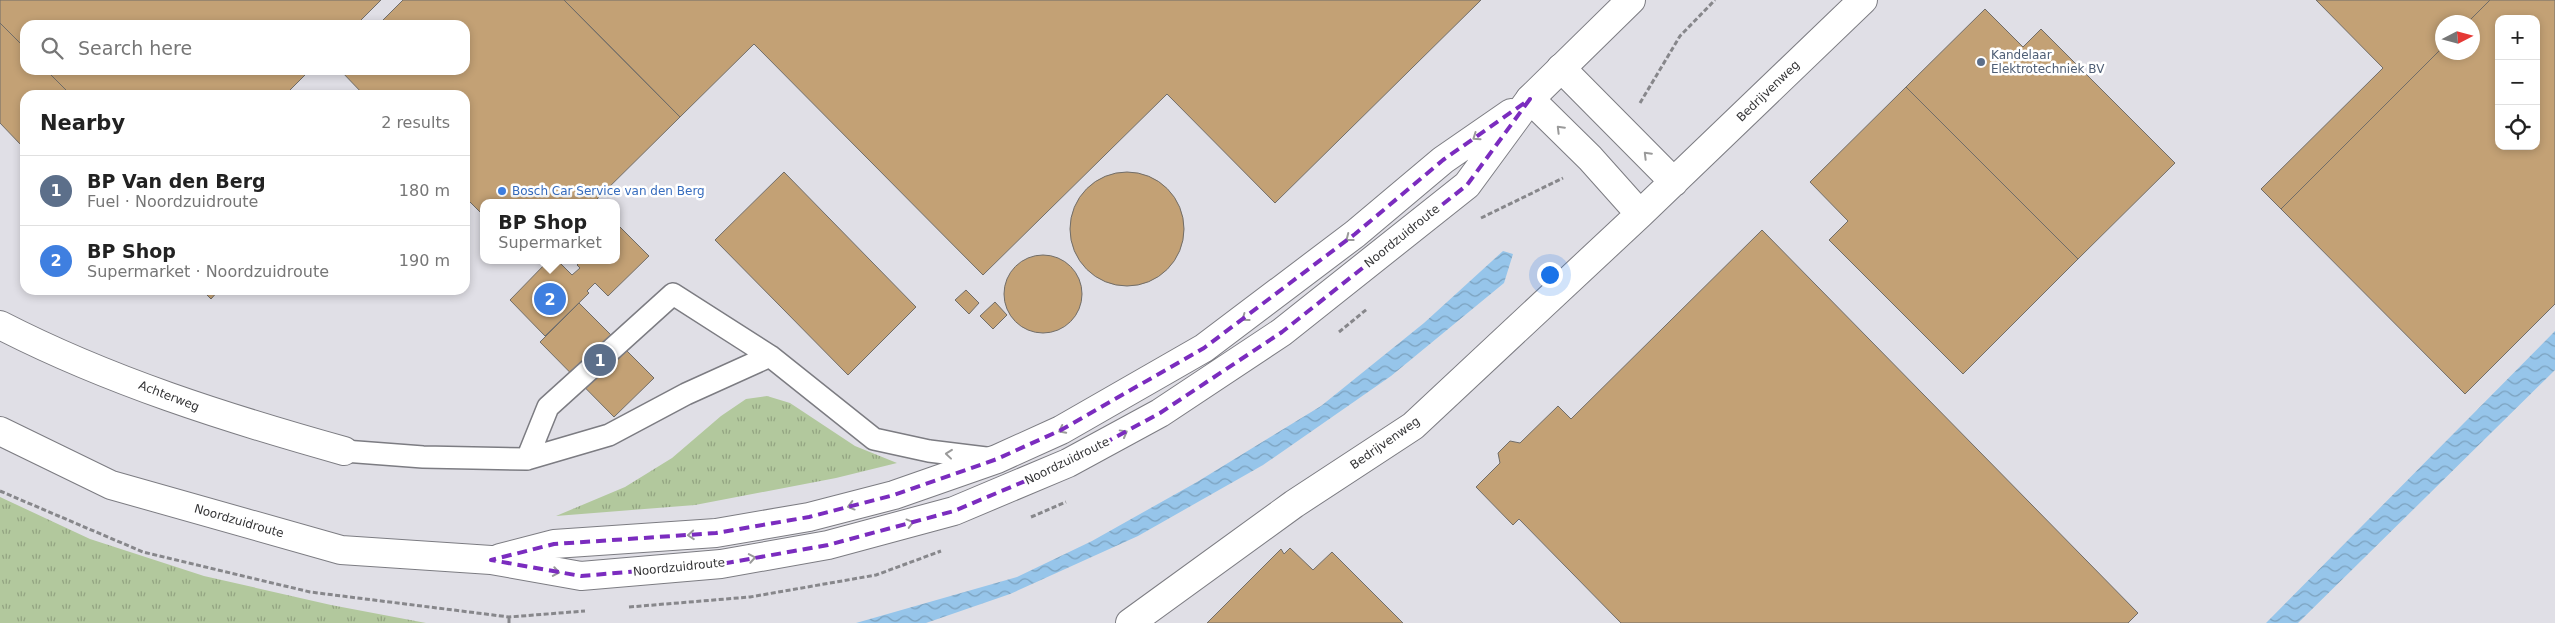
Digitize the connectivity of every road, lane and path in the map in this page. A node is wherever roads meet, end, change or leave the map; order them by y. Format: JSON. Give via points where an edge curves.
{"nodes":[{"id":1,"x":1632,"y":0,"type":"edge"},
{"id":2,"x":1863,"y":0,"type":"edge"},
{"id":3,"x":1561,"y":68,"type":"junction"},
{"id":4,"x":1530,"y":99,"type":"junction"},
{"id":5,"x":1674,"y":182,"type":"junction"},
{"id":6,"x":1640,"y":214,"type":"junction"},
{"id":7,"x":0,"y":324,"type":"edge"},
{"id":8,"x":770,"y":356,"type":"junction"},
{"id":9,"x":0,"y":431,"type":"edge"},
{"id":10,"x":344,"y":451,"type":"joint"},
{"id":11,"x":527,"y":459,"type":"junction"},
{"id":12,"x":997,"y":459,"type":"junction"},
{"id":13,"x":491,"y":560,"type":"junction"},
{"id":14,"x":509,"y":617,"type":"dead end"},
{"id":15,"x":509,"y":623,"type":"edge"},
{"id":16,"x":1130,"y":623,"type":"edge"}],
"edges":[{"from":1,"to":3,"type":"main road","name":"Noordzuidroute"},
{"from":2,"to":5,"type":"main road","name":"Bedrijvenweg"},
{"from":3,"to":4,"type":"main road","name":"Noordzuidroute"},
{"from":5,"to":3,"type":"main road","one_way":true},
{"from":6,"to":4,"type":"main road","one_way":true,"via":[[1590,158]]},
{"from":4,"to":12,"type":"main road","name":"Noordzuidroute","one_way":true,"via":[[1443,160],[1331,252],[1204,348],[1061,430]]},
{"from":13,"to":4,"type":"main road","name":"Noordzuidroute","one_way":true,"via":[[581,576],[721,564],[828,545],[954,512],[1068,463],[1160,413],[1282,332],[1467,185]]},
{"from":5,"to":6,"type":"main road","name":"Bedrijvenweg"},
{"from":6,"to":16,"type":"main road","name":"Bedrijvenweg","via":[[1414,426],[1294,504]]},
{"from":7,"to":10,"type":"main road","name":"Achterweg","via":[[52,352],[213,413]]},
{"from":8,"to":11,"type":"lane","via":[[686,394],[609,435]]},
{"from":8,"to":11,"type":"lane","via":[[673,294],[548,407]]},
{"from":12,"to":8,"type":"lane","one_way":true,"via":[[928,452],[874,439]]},
{"from":9,"to":13,"type":"main road","name":"Noordzuidroute","via":[[111,485],[342,550]]},
{"from":10,"to":11,"type":"lane","via":[[423,457]]},
{"from":12,"to":13,"type":"main road","name":"Noordzuidroute","one_way":true,"via":[[894,495],[809,517],[716,533],[554,544]]},
{"from":14,"to":15,"type":"path"}]}
